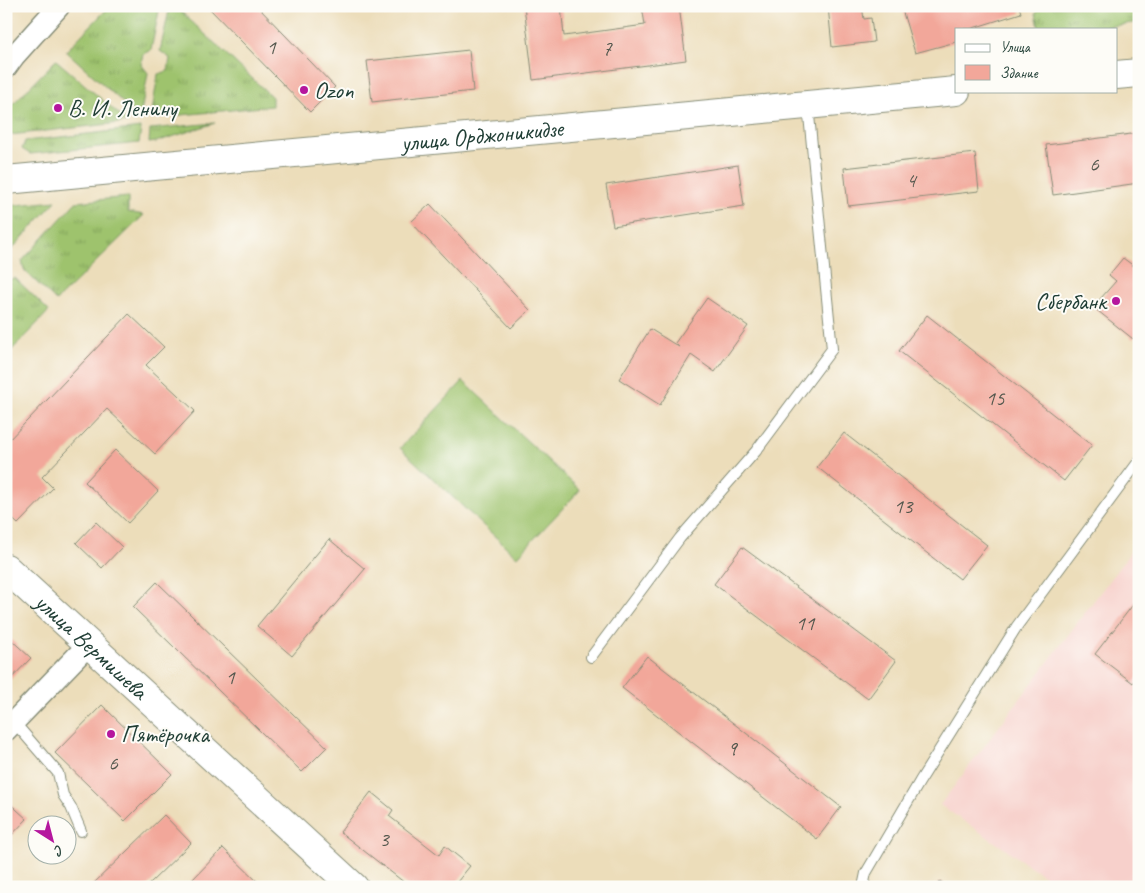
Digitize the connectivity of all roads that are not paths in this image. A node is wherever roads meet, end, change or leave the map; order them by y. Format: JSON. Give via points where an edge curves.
{"nodes":[{"id":1,"x":60,"y":6,"type":"edge"},
{"id":2,"x":6,"y":67,"type":"edge"},
{"id":3,"x":1139,"y":73,"type":"edge"},
{"id":4,"x":1118,"y":76,"type":"edge"},
{"id":5,"x":955,"y":90,"type":"edge"},
{"id":6,"x":808,"y":104,"type":"junction"},
{"id":7,"x":6,"y":180,"type":"edge"},
{"id":8,"x":1139,"y":461,"type":"edge"},
{"id":9,"x":6,"y":568,"type":"edge"},
{"id":10,"x":89,"y":644,"type":"junction"},
{"id":11,"x":591,"y":657,"type":"dead end"},
{"id":12,"x":10,"y":726,"type":"edge"},
{"id":13,"x":81,"y":831,"type":"dead end"},
{"id":14,"x":354,"y":887,"type":"edge"},
{"id":15,"x":863,"y":887,"type":"edge"}],
"edges":[{"from":1,"to":2,"type":"street"},
{"from":3,"to":4,"type":"street"},
{"from":5,"to":6,"type":"street","name":"улица Орджоникидзе"},
{"from":6,"to":7,"type":"street","name":"улица Орджоникидзе"},
{"from":6,"to":11,"type":"lane","via":[[832,349],[756,450],[680,538]]},
{"from":8,"to":15,"type":"lane","via":[[1017,626],[915,789],[866,873]]},
{"from":9,"to":10,"type":"street","name":"улица Вермишева"},
{"from":10,"to":12,"type":"street"},
{"from":10,"to":14,"type":"street","name":"улица Вермишева"},
{"from":12,"to":13,"type":"lane","via":[[58,773],[63,795]]}]}
